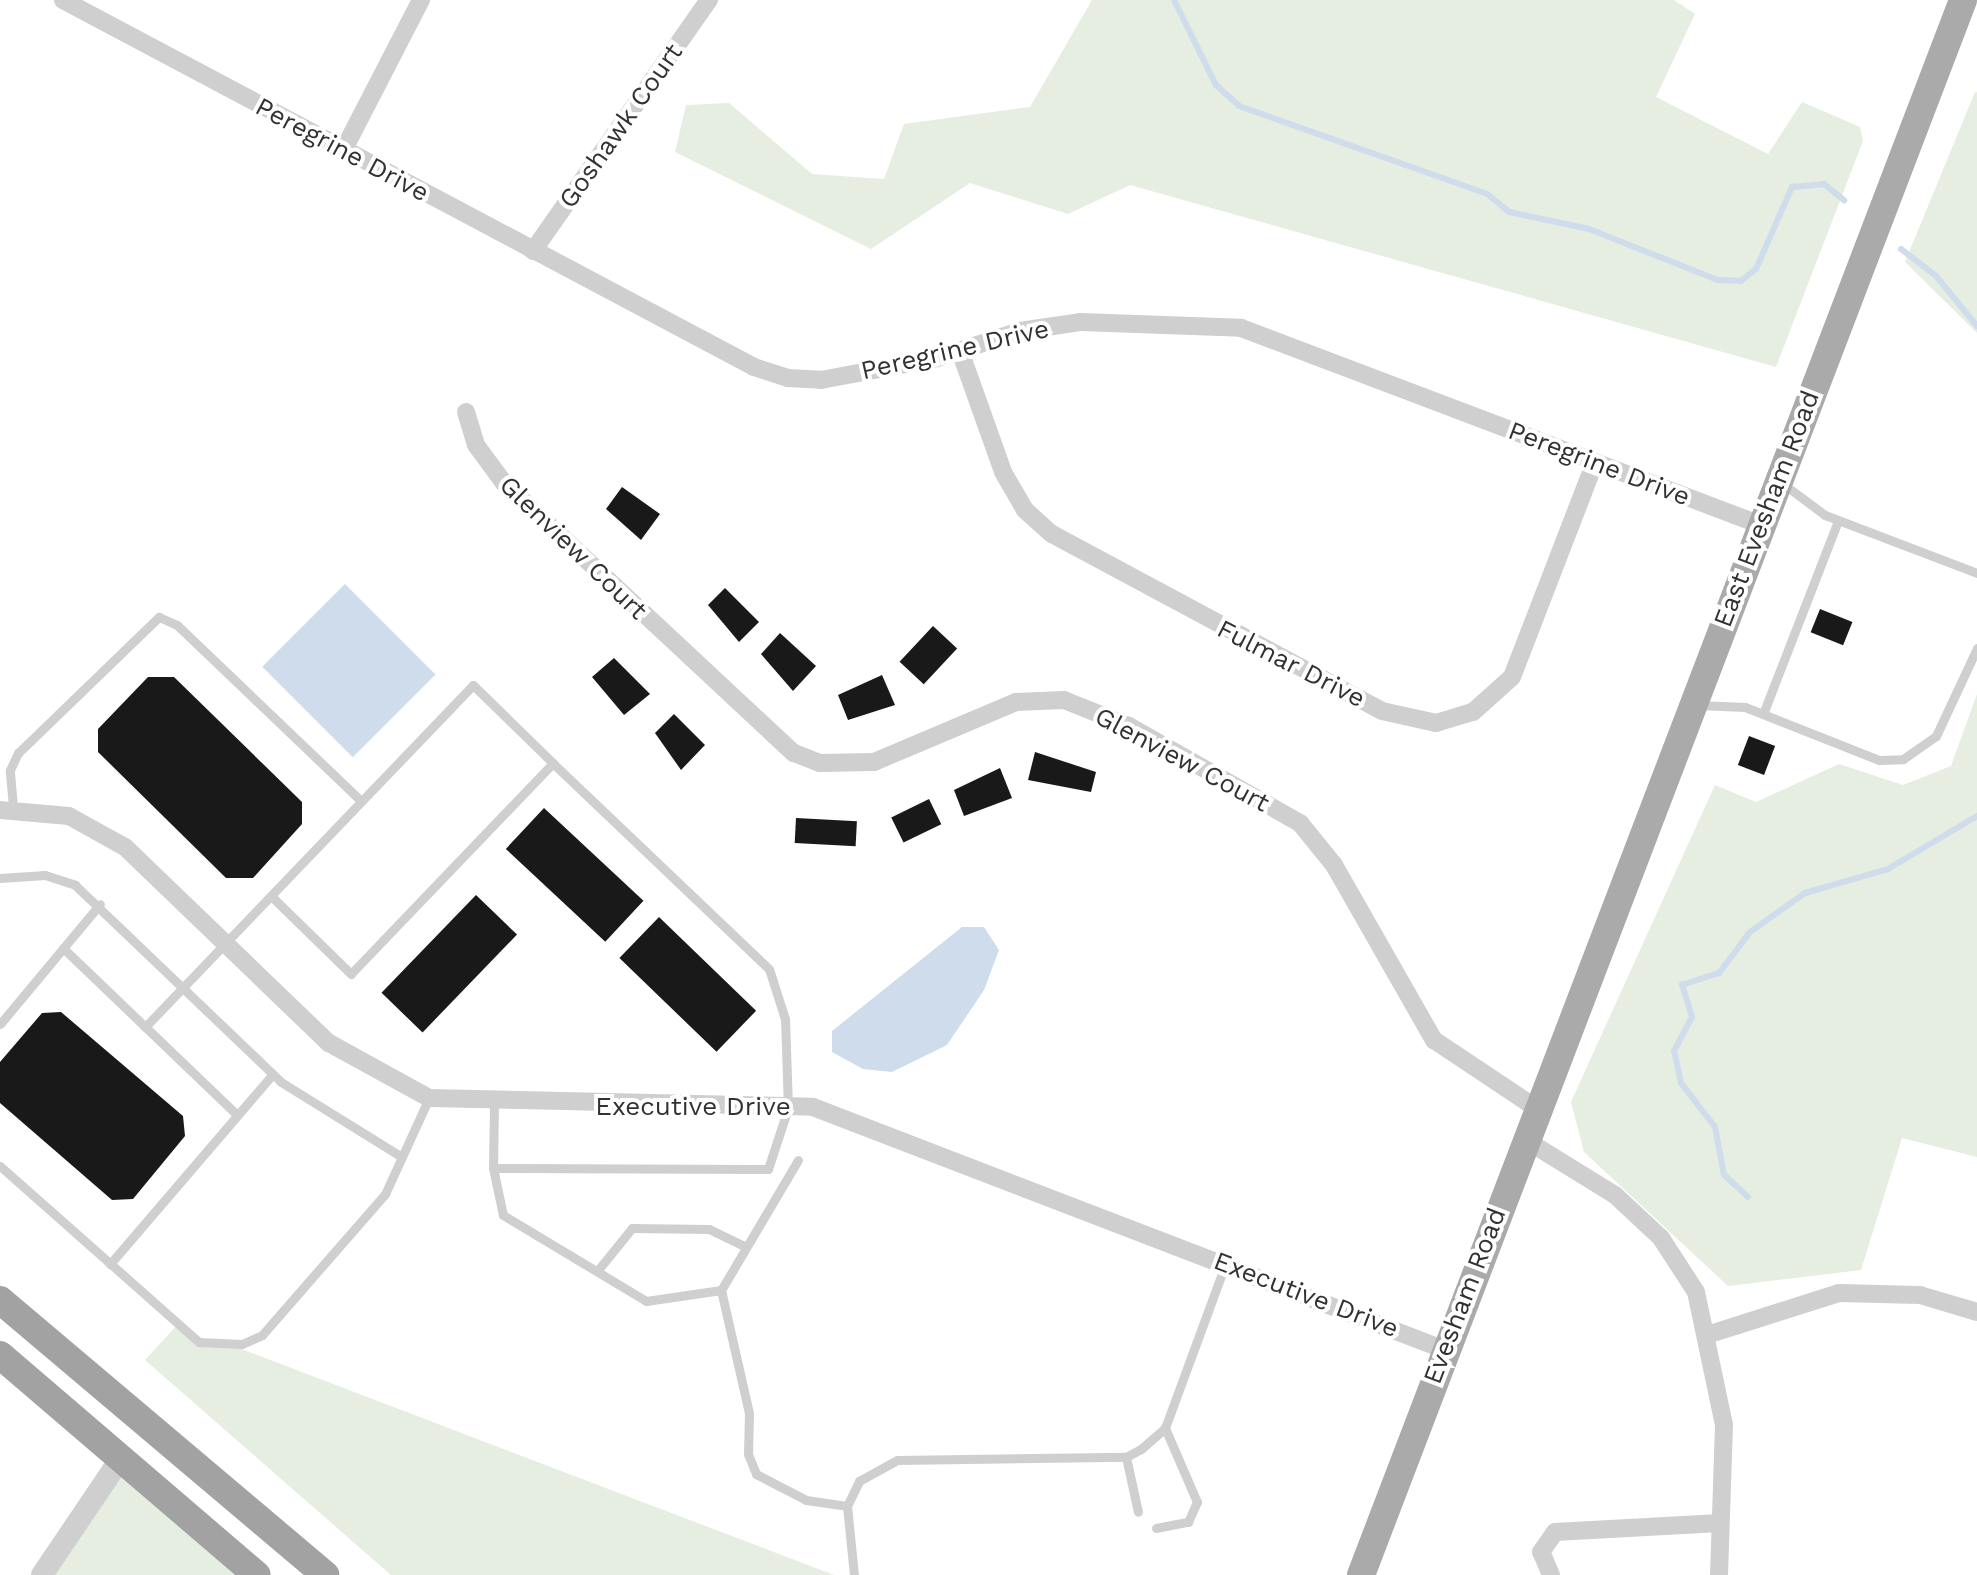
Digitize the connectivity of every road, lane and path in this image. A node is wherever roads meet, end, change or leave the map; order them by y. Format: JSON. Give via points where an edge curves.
{"nodes":[{"id":1,"x":63,"y":0,"type":"edge"},
{"id":2,"x":421,"y":0,"type":"edge"},
{"id":3,"x":709,"y":0,"type":"edge"},
{"id":4,"x":1963,"y":0,"type":"edge"},
{"id":5,"x":343,"y":151,"type":"junction"},
{"id":6,"x":533,"y":251,"type":"junction"},
{"id":7,"x":960,"y":351,"type":"junction"},
{"id":8,"x":466,"y":412,"type":"dead end"},
{"id":9,"x":1595,"y":462,"type":"junction"},
{"id":10,"x":1778,"y":480,"type":"junction"},
{"id":11,"x":1838,"y":521,"type":"junction"},
{"id":12,"x":1761,"y":525,"type":"junction"},
{"id":13,"x":1977,"y":573,"type":"edge"},
{"id":14,"x":1977,"y":648,"type":"edge"},
{"id":15,"x":1692,"y":705,"type":"junction"},
{"id":16,"x":1763,"y":714,"type":"junction"},
{"id":17,"x":553,"y":763,"type":"junction"},
{"id":18,"x":361,"y":801,"type":"junction"},
{"id":19,"x":6,"y":808,"type":"edge"},
{"id":20,"x":0,"y":878,"type":"edge"},
{"id":21,"x":271,"y":896,"type":"junction"},
{"id":22,"x":100,"y":904,"type":"junction"},
{"id":23,"x":223,"y":946,"type":"junction"},
{"id":24,"x":63,"y":948,"type":"junction"},
{"id":25,"x":184,"y":987,"type":"junction"},
{"id":26,"x":1571,"y":1018,"type":"joint"},
{"id":27,"x":0,"y":1024,"type":"edge"},
{"id":28,"x":145,"y":1027,"type":"junction"},
{"id":29,"x":273,"y":1074,"type":"junction"},
{"id":30,"x":429,"y":1098,"type":"junction"},
{"id":31,"x":494,"y":1105,"type":"junction"},
{"id":32,"x":788,"y":1108,"type":"junction"},
{"id":33,"x":1536,"y":1108,"type":"junction"},
{"id":34,"x":237,"y":1115,"type":"junction"},
{"id":35,"x":1524,"y":1139,"type":"junction"},
{"id":36,"x":402,"y":1157,"type":"junction"},
{"id":37,"x":798,"y":1160,"type":"dead end"},
{"id":38,"x":0,"y":1166,"type":"edge"},
{"id":39,"x":493,"y":1168,"type":"junction"},
{"id":40,"x":746,"y":1247,"type":"junction"},
{"id":41,"x":110,"y":1264,"type":"junction"},
{"id":42,"x":1226,"y":1264,"type":"junction"},
{"id":43,"x":598,"y":1270,"type":"junction"},
{"id":44,"x":721,"y":1290,"type":"junction"},
{"id":45,"x":0,"y":1300,"type":"edge"},
{"id":46,"x":1977,"y":1312,"type":"edge"},
{"id":47,"x":1710,"y":1334,"type":"junction"},
{"id":48,"x":1445,"y":1350,"type":"junction"},
{"id":49,"x":0,"y":1355,"type":"edge"},
{"id":50,"x":1165,"y":1428,"type":"junction"},
{"id":51,"x":1126,"y":1457,"type":"junction"},
{"id":52,"x":121,"y":1458,"type":"junction"},
{"id":53,"x":202,"y":1471,"type":"junction"},
{"id":54,"x":847,"y":1506,"type":"junction"},
{"id":55,"x":1138,"y":1512,"type":"dead end"},
{"id":56,"x":1720,"y":1523,"type":"junction"},
{"id":57,"x":1156,"y":1528,"type":"dead end"},
{"id":58,"x":42,"y":1575,"type":"edge"},
{"id":59,"x":257,"y":1575,"type":"edge"},
{"id":60,"x":325,"y":1575,"type":"edge"},
{"id":61,"x":854,"y":1575,"type":"edge"},
{"id":62,"x":1361,"y":1575,"type":"edge"},
{"id":63,"x":1551,"y":1575,"type":"edge"},
{"id":64,"x":1719,"y":1575,"type":"edge"}],
"edges":[{"from":1,"to":5,"type":"street","name":"Peregrine Drive"},
{"from":2,"to":5,"type":"street"},
{"from":3,"to":6,"type":"street","name":"Goshawk Court"},
{"from":4,"to":10,"type":"main road","name":"East Evesham Road"},
{"from":5,"to":6,"type":"street","name":"Peregrine Drive"},
{"from":6,"to":7,"type":"street","name":"Peregrine Drive","via":[[754,367],[788,378],[821,380]]},
{"from":7,"to":9,"type":"street","name":"Peregrine Drive","via":[[1081,322],[1241,328]]},
{"from":7,"to":9,"type":"street","name":"Fulmar Drive","via":[[1003,472],[1025,510],[1052,534],[1382,711],[1436,723],[1473,712],[1512,677]]},
{"from":8,"to":33,"type":"street","name":"Glenview Court","via":[[476,445],[504,483],[794,753],[820,763],[874,762],[1016,702],[1064,700],[1129,726],[1300,823],[1334,865],[1434,1040]]},
{"from":9,"to":12,"type":"street","name":"Peregrine Drive"},
{"from":10,"to":11,"type":"lane"},
{"from":10,"to":12,"type":"main road","name":"East Evesham Road"},
{"from":11,"to":13,"type":"lane"},
{"from":11,"to":16,"type":"lane"},
{"from":12,"to":15,"type":"main road","name":"East Evesham Road"},
{"from":14,"to":16,"type":"lane","via":[[1936,736],[1903,759],[1879,760]]},
{"from":15,"to":16,"type":"lane"},
{"from":15,"to":26,"type":"main road","name":"East Evesham Road"},
{"from":17,"to":18,"type":"lane","via":[[473,685]]},
{"from":17,"to":21,"type":"lane","via":[[351,974]]},
{"from":17,"to":32,"type":"lane","via":[[769,969],[785,1019]]},
{"from":18,"to":19,"type":"lane","via":[[177,625],[159,617],[18,753],[10,770]]},
{"from":18,"to":21,"type":"lane"},
{"from":19,"to":23,"type":"street","name":"Executive Drive","via":[[69,816],[125,847]]},
{"from":20,"to":22,"type":"lane","via":[[45,875]]},
{"from":21,"to":23,"type":"lane"},
{"from":22,"to":24,"type":"lane"},
{"from":22,"to":25,"type":"lane"},
{"from":23,"to":25,"type":"lane"},
{"from":23,"to":30,"type":"street","name":"Executive Drive","via":[[329,1043]]},
{"from":24,"to":27,"type":"lane"},
{"from":24,"to":28,"type":"lane"},
{"from":25,"to":28,"type":"lane"},
{"from":25,"to":29,"type":"lane"},
{"from":26,"to":33,"type":"main road","name":"Evesham Road"},
{"from":28,"to":34,"type":"lane"},
{"from":29,"to":34,"type":"lane"},
{"from":29,"to":36,"type":"lane"},
{"from":30,"to":31,"type":"street","name":"Executive Drive"},
{"from":30,"to":36,"type":"lane"},
{"from":31,"to":32,"type":"street","name":"Executive Drive"},
{"from":31,"to":39,"type":"lane"},
{"from":32,"to":39,"type":"lane","via":[[768,1169]]},
{"from":32,"to":42,"type":"street","name":"Executive Drive","via":[[870,1124]]},
{"from":33,"to":35,"type":"main road","name":"Evesham Road"},
{"from":34,"to":41,"type":"lane"},
{"from":35,"to":47,"type":"street","via":[[1615,1195],[1661,1238],[1696,1292]]},
{"from":35,"to":48,"type":"main road","name":"Evesham Road"},
{"from":36,"to":41,"type":"lane","via":[[385,1194],[262,1335],[242,1344],[199,1342]]},
{"from":37,"to":40,"type":"lane"},
{"from":38,"to":41,"type":"lane"},
{"from":39,"to":43,"type":"lane","via":[[503,1215]]},
{"from":40,"to":43,"type":"lane","via":[[709,1229],[632,1228]]},
{"from":40,"to":44,"type":"lane"},
{"from":42,"to":48,"type":"street","name":"Executive Drive"},
{"from":42,"to":50,"type":"lane"},
{"from":43,"to":44,"type":"lane","via":[[662,1304]]},
{"from":44,"to":54,"type":"lane","via":[[756,1474],[806,1500]]},
{"from":45,"to":53,"type":"highway"},
{"from":46,"to":47,"type":"street","via":[[1920,1295],[1839,1293]]},
{"from":47,"to":56,"type":"street","via":[[1724,1425]]},
{"from":48,"to":62,"type":"main road","name":"Evesham Road"},
{"from":49,"to":52,"type":"highway"},
{"from":50,"to":51,"type":"lane"},
{"from":50,"to":57,"type":"lane","via":[[1197,1502],[1188,1522]]},
{"from":51,"to":54,"type":"lane","via":[[897,1460],[859,1481]]},
{"from":51,"to":55,"type":"lane"},
{"from":52,"to":53,"type":"highway","via":[[155,1446]]},
{"from":52,"to":58,"type":"street"},
{"from":52,"to":59,"type":"highway"},
{"from":53,"to":60,"type":"highway"},
{"from":54,"to":61,"type":"lane"},
{"from":56,"to":63,"type":"street","via":[[1555,1532],[1541,1552]]},
{"from":56,"to":64,"type":"street"}]}
